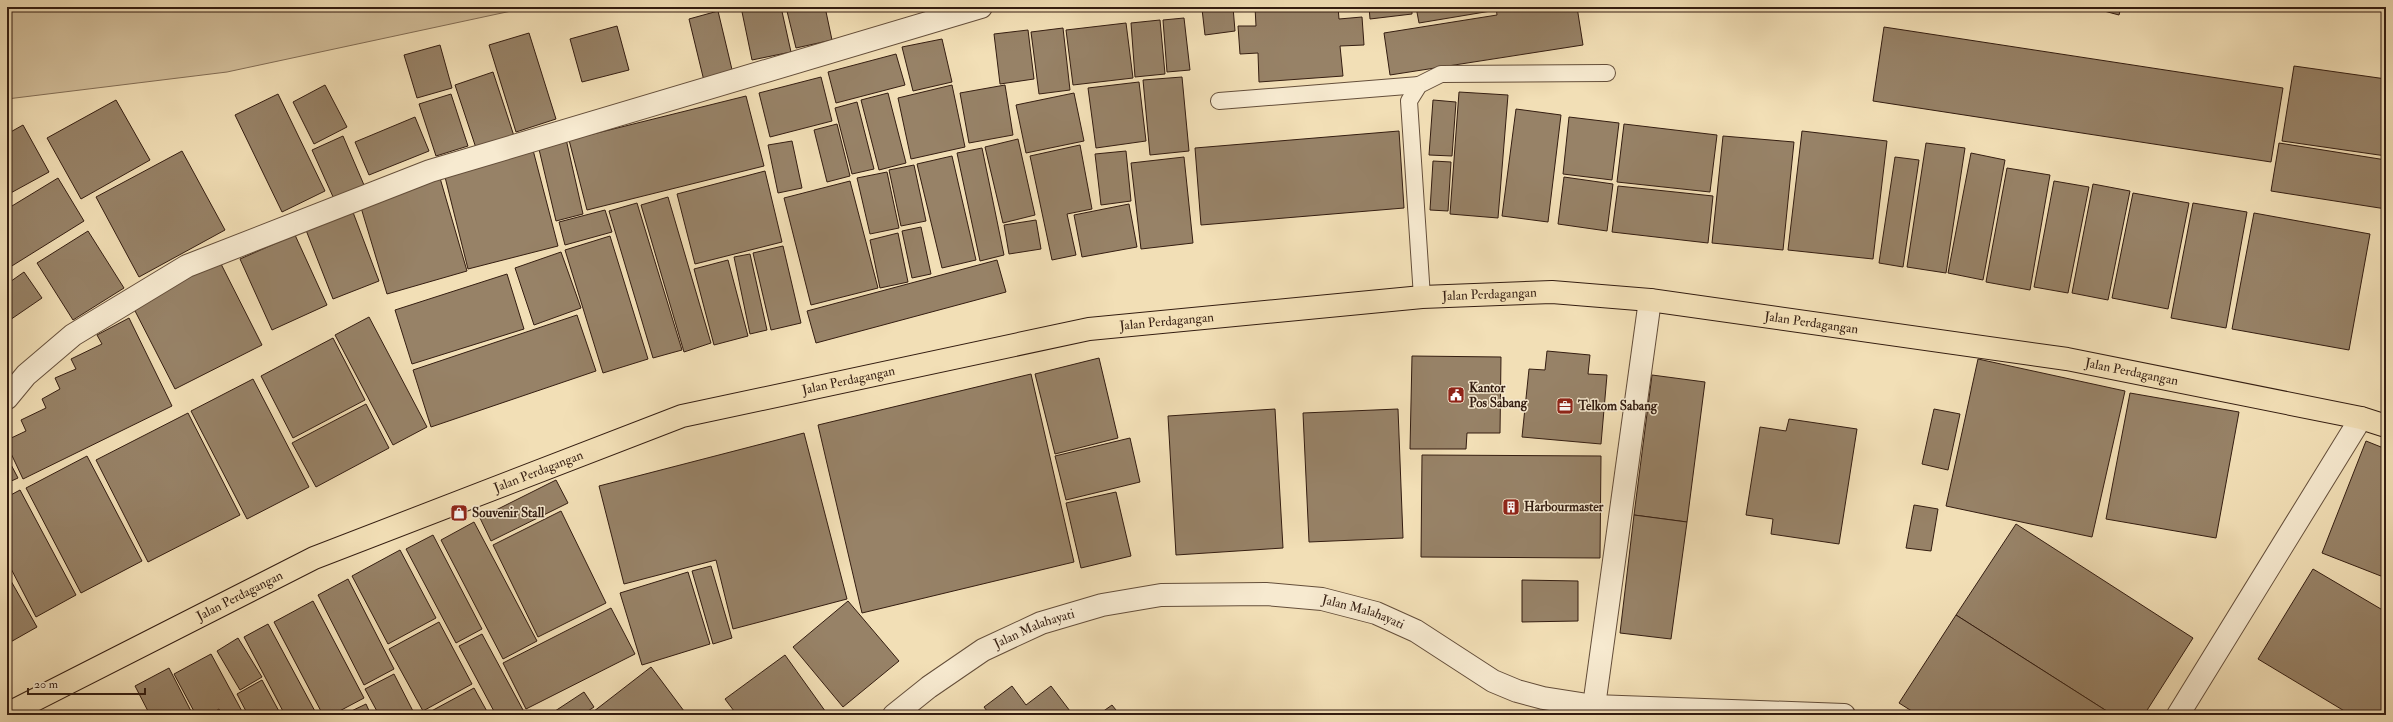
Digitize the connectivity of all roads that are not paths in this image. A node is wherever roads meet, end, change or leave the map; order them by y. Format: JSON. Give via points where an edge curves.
{"nodes":[{"id":1,"x":981,"y":7,"type":"edge"},
{"id":2,"x":1607,"y":73,"type":"dead end"},
{"id":3,"x":1419,"y":85,"type":"junction"},
{"id":4,"x":1219,"y":101,"type":"dead end"},
{"id":5,"x":1422,"y":297,"type":"junction"},
{"id":6,"x":1650,"y":300,"type":"junction"},
{"id":7,"x":7,"y":398,"type":"edge"},
{"id":8,"x":2361,"y":418,"type":"junction"},
{"id":9,"x":2386,"y":426,"type":"edge"},
{"id":10,"x":1594,"y":706,"type":"junction"},
{"id":11,"x":7,"y":714,"type":"edge"},
{"id":12,"x":894,"y":715,"type":"edge"},
{"id":13,"x":1844,"y":715,"type":"edge"},
{"id":14,"x":2178,"y":715,"type":"edge"}],
"edges":[{"from":1,"to":7,"type":"street","via":[[430,170],[187,266],[73,335],[26,375]]},
{"from":2,"to":3,"type":"lane","via":[[1441,74]]},
{"from":3,"to":4,"type":"lane"},
{"from":3,"to":5,"type":"lane","via":[[1409,100]]},
{"from":5,"to":6,"type":"highway","name":"Jalan Perdagangan","via":[[1552,292]]},
{"from":5,"to":11,"type":"highway","name":"Jalan Perdagangan","via":[[1088,329],[682,416],[314,558]]},
{"from":6,"to":8,"type":"highway","name":"Jalan Perdagangan","via":[[2067,359]]},
{"from":6,"to":10,"type":"street"},
{"from":8,"to":9,"type":"highway","name":"Jalan Perdagangan"},
{"from":8,"to":14,"type":"street"},
{"from":10,"to":12,"type":"street","name":"Jalan Malahayati","via":[[1517,691],[1493,681],[1416,631],[1376,613],[1353,607],[1322,599],[1266,594],[1168,595],[1102,605],[1041,623],[983,650],[928,687]]},
{"from":10,"to":13,"type":"street","name":"Jalan Malahayati"}]}
